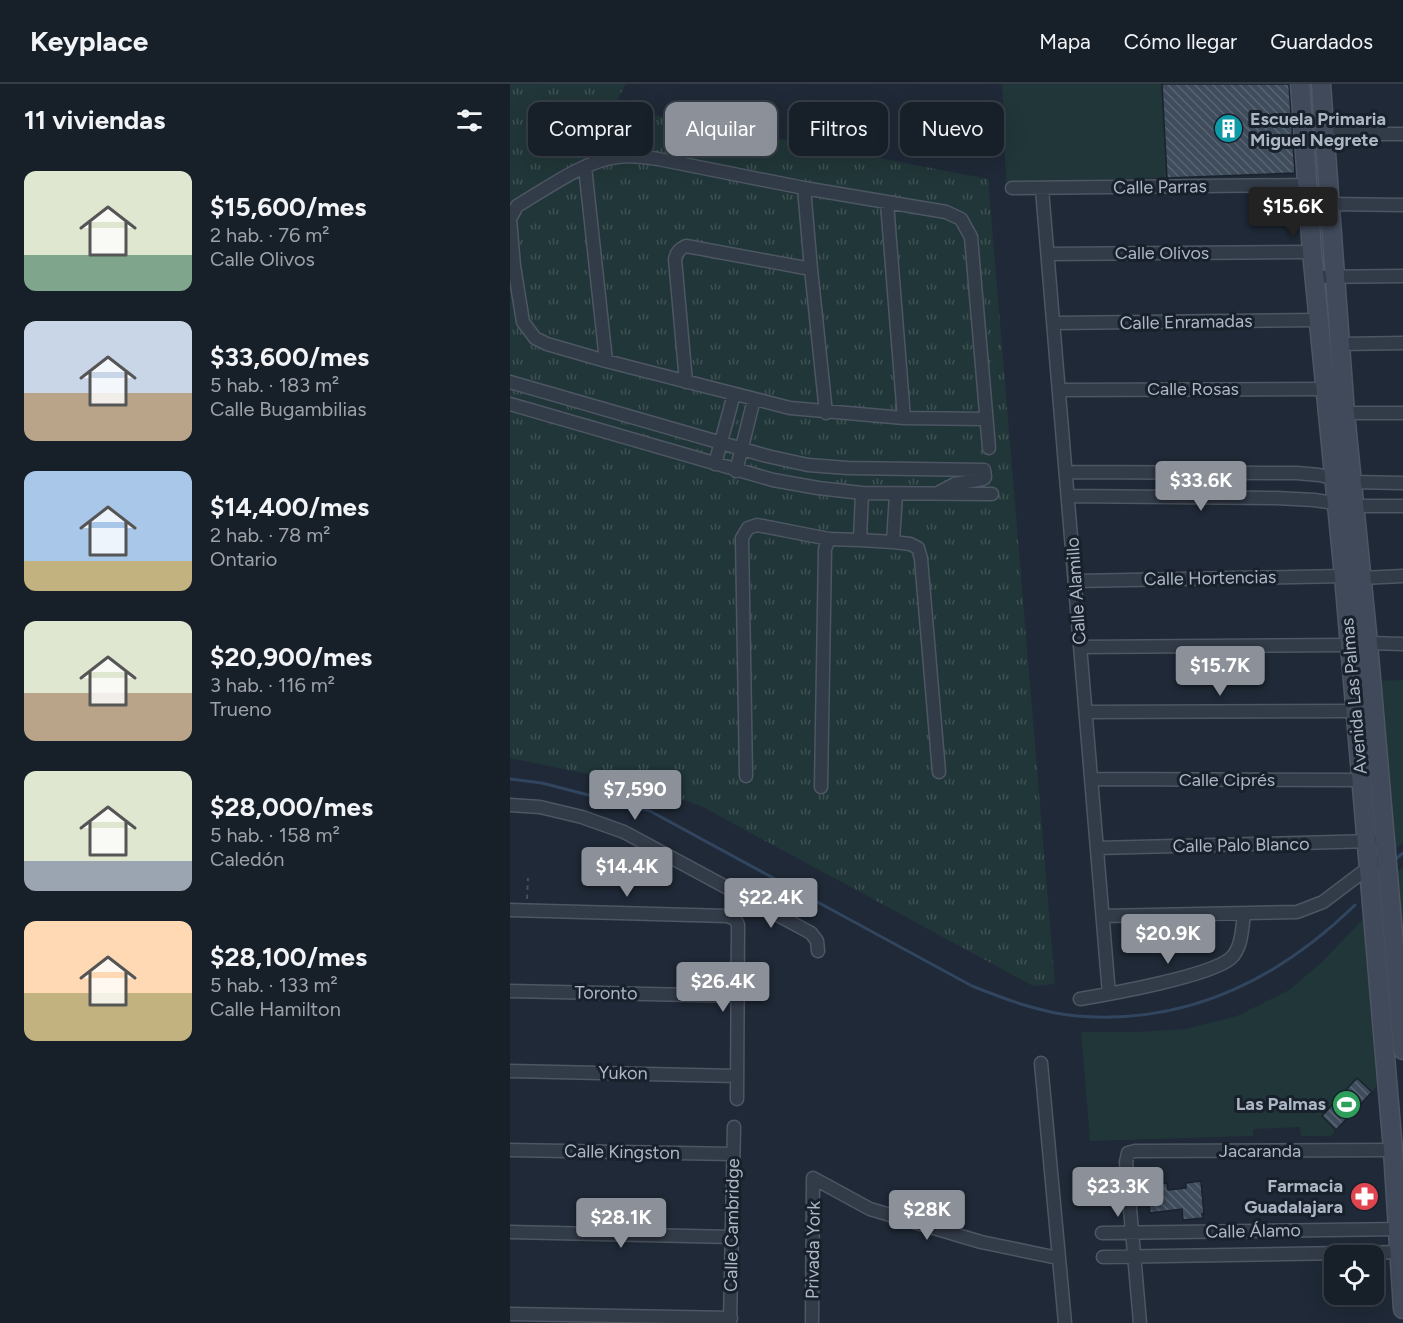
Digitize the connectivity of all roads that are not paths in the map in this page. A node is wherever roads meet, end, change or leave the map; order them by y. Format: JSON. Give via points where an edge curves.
{"nodes":[{"id":1,"x":1300,"y":84,"type":"edge"},
{"id":2,"x":1321,"y":84,"type":"edge"},
{"id":3,"x":1403,"y":134,"type":"edge"},
{"id":4,"x":1325,"y":135,"type":"junction"},
{"id":5,"x":585,"y":167,"type":"junction"},
{"id":6,"x":1308,"y":185,"type":"junction"},
{"id":7,"x":804,"y":188,"type":"junction"},
{"id":8,"x":1012,"y":188,"type":"dead end"},
{"id":9,"x":1042,"y":189,"type":"junction"},
{"id":10,"x":887,"y":203,"type":"junction"},
{"id":11,"x":1330,"y":204,"type":"junction"},
{"id":12,"x":1403,"y":205,"type":"edge"},
{"id":13,"x":1312,"y":252,"type":"junction"},
{"id":14,"x":1048,"y":254,"type":"junction"},
{"id":15,"x":811,"y":269,"type":"junction"},
{"id":16,"x":1335,"y":276,"type":"junction"},
{"id":17,"x":1403,"y":276,"type":"edge"},
{"id":18,"x":1315,"y":277,"type":"junction"},
{"id":19,"x":1319,"y":320,"type":"junction"},
{"id":20,"x":1054,"y":323,"type":"junction"},
{"id":21,"x":1341,"y":344,"type":"junction"},
{"id":22,"x":1403,"y":344,"type":"edge"},
{"id":23,"x":606,"y":361,"type":"junction"},
{"id":24,"x":510,"y":382,"type":"edge"},
{"id":25,"x":686,"y":382,"type":"junction"},
{"id":26,"x":1326,"y":389,"type":"junction"},
{"id":27,"x":1059,"y":390,"type":"junction"},
{"id":28,"x":734,"y":394,"type":"junction"},
{"id":29,"x":754,"y":399,"type":"junction"},
{"id":30,"x":510,"y":404,"type":"edge"},
{"id":31,"x":826,"y":412,"type":"junction"},
{"id":32,"x":1346,"y":413,"type":"junction"},
{"id":33,"x":1403,"y":413,"type":"edge"},
{"id":34,"x":904,"y":418,"type":"junction"},
{"id":35,"x":986,"y":419,"type":"junction"},
{"id":36,"x":721,"y":443,"type":"junction"},
{"id":37,"x":988,"y":448,"type":"dead end"},
{"id":38,"x":742,"y":449,"type":"junction"},
{"id":39,"x":715,"y":464,"type":"junction"},
{"id":40,"x":736,"y":471,"type":"junction"},
{"id":41,"x":1066,"y":472,"type":"junction"},
{"id":42,"x":1334,"y":478,"type":"junction"},
{"id":43,"x":1352,"y":482,"type":"junction"},
{"id":44,"x":1403,"y":483,"type":"edge"},
{"id":45,"x":862,"y":493,"type":"junction"},
{"id":46,"x":938,"y":493,"type":"junction"},
{"id":47,"x":896,"y":494,"type":"junction"},
{"id":48,"x":992,"y":494,"type":"dead end"},
{"id":49,"x":1068,"y":496,"type":"junction"},
{"id":50,"x":1336,"y":503,"type":"junction"},
{"id":51,"x":1355,"y":506,"type":"junction"},
{"id":52,"x":1403,"y":506,"type":"edge"},
{"id":53,"x":830,"y":539,"type":"junction"},
{"id":54,"x":860,"y":540,"type":"junction"},
{"id":55,"x":893,"y":542,"type":"junction"},
{"id":56,"x":1403,"y":576,"type":"edge"},
{"id":57,"x":1353,"y":577,"type":"junction"},
{"id":58,"x":1076,"y":581,"type":"junction"},
{"id":59,"x":1359,"y":644,"type":"junction"},
{"id":60,"x":1403,"y":644,"type":"edge"},
{"id":61,"x":1080,"y":647,"type":"junction"},
{"id":62,"x":1354,"y":711,"type":"junction"},
{"id":63,"x":1086,"y":712,"type":"junction"},
{"id":64,"x":939,"y":772,"type":"dead end"},
{"id":65,"x":746,"y":776,"type":"dead end"},
{"id":66,"x":1092,"y":779,"type":"junction"},
{"id":67,"x":1362,"y":780,"type":"junction"},
{"id":68,"x":821,"y":787,"type":"dead end"},
{"id":69,"x":510,"y":805,"type":"edge"},
{"id":70,"x":1378,"y":847,"type":"junction"},
{"id":71,"x":1097,"y":848,"type":"junction"},
{"id":72,"x":1368,"y":868,"type":"junction"},
{"id":73,"x":510,"y":910,"type":"edge"},
{"id":74,"x":1244,"y":914,"type":"junction"},
{"id":75,"x":1103,"y":916,"type":"junction"},
{"id":76,"x":1390,"y":946,"type":"edge"},
{"id":77,"x":818,"y":951,"type":"dead end"},
{"id":78,"x":510,"y":991,"type":"edge"},
{"id":79,"x":1109,"y":994,"type":"junction"},
{"id":80,"x":738,"y":996,"type":"junction"},
{"id":81,"x":1080,"y":999,"type":"dead end"},
{"id":82,"x":1402,"y":1013,"type":"edge"},
{"id":83,"x":1403,"y":1050,"type":"edge"},
{"id":84,"x":1041,"y":1063,"type":"dead end"},
{"id":85,"x":510,"y":1071,"type":"edge"},
{"id":86,"x":737,"y":1076,"type":"junction"},
{"id":87,"x":737,"y":1099,"type":"dead end"},
{"id":88,"x":734,"y":1127,"type":"dead end"},
{"id":89,"x":510,"y":1150,"type":"edge"},
{"id":90,"x":1393,"y":1150,"type":"junction"},
{"id":91,"x":733,"y":1154,"type":"junction"},
{"id":92,"x":1400,"y":1229,"type":"edge"},
{"id":93,"x":1276,"y":1231,"type":"junction"},
{"id":94,"x":510,"y":1232,"type":"edge"},
{"id":95,"x":1102,"y":1233,"type":"dead end"},
{"id":96,"x":1133,"y":1233,"type":"junction"},
{"id":97,"x":732,"y":1237,"type":"junction"},
{"id":98,"x":1401,"y":1252,"type":"edge"},
{"id":99,"x":1276,"y":1254,"type":"junction"},
{"id":100,"x":1135,"y":1256,"type":"junction"},
{"id":101,"x":1103,"y":1257,"type":"dead end"},
{"id":102,"x":1058,"y":1258,"type":"junction"},
{"id":103,"x":1403,"y":1309,"type":"edge"},
{"id":104,"x":510,"y":1314,"type":"edge"},
{"id":105,"x":730,"y":1320,"type":"edge"},
{"id":106,"x":812,"y":1323,"type":"edge"},
{"id":107,"x":1065,"y":1323,"type":"edge"},
{"id":108,"x":1140,"y":1323,"type":"edge"}],
"edges":[{"from":1,"to":6,"type":"street","name":"Avenida Las Palmas"},
{"from":2,"to":4,"type":"street","name":"Avenida Las Palmas"},
{"from":3,"to":4,"type":"street"},
{"from":4,"to":11,"type":"street","name":"Avenida Las Palmas"},
{"from":5,"to":7,"type":"street","via":[[615,157],[635,156]]},
{"from":5,"to":23,"type":"street"},
{"from":5,"to":23,"type":"street","via":[[512,212],[514,266],[523,322],[535,338]]},
{"from":6,"to":9,"type":"street","name":"Calle Parras"},
{"from":6,"to":13,"type":"street","name":"Avenida Las Palmas"},
{"from":7,"to":10,"type":"street"},
{"from":7,"to":15,"type":"street"},
{"from":8,"to":9,"type":"street","name":"Calle Parras"},
{"from":9,"to":14,"type":"street","name":"Calle Alamillo"},
{"from":10,"to":34,"type":"street"},
{"from":10,"to":35,"type":"street","via":[[946,213],[967,226]]},
{"from":11,"to":12,"type":"street"},
{"from":11,"to":16,"type":"street","name":"Avenida Las Palmas"},
{"from":13,"to":14,"type":"street","name":"Calle Olivos"},
{"from":13,"to":18,"type":"street","name":"Avenida Las Palmas"},
{"from":14,"to":20,"type":"street","name":"Calle Alamillo"},
{"from":15,"to":25,"type":"street","via":[[681,248],[675,259]]},
{"from":15,"to":31,"type":"street"},
{"from":16,"to":17,"type":"street"},
{"from":16,"to":18,"type":"street"},
{"from":16,"to":21,"type":"street","name":"Avenida Las Palmas"},
{"from":18,"to":19,"type":"street","name":"Avenida Las Palmas"},
{"from":19,"to":20,"type":"street","name":"Calle Enramadas"},
{"from":19,"to":26,"type":"street","name":"Avenida Las Palmas"},
{"from":20,"to":27,"type":"street","name":"Calle Alamillo"},
{"from":21,"to":22,"type":"street"},
{"from":21,"to":32,"type":"street","name":"Avenida Las Palmas"},
{"from":23,"to":25,"type":"street"},
{"from":24,"to":36,"type":"street"},
{"from":25,"to":28,"type":"street"},
{"from":26,"to":27,"type":"street","name":"Calle Rosas"},
{"from":26,"to":42,"type":"street","name":"Avenida Las Palmas"},
{"from":27,"to":41,"type":"street","name":"Calle Alamillo"},
{"from":28,"to":29,"type":"street"},
{"from":28,"to":36,"type":"street"},
{"from":29,"to":31,"type":"street"},
{"from":29,"to":38,"type":"street"},
{"from":30,"to":39,"type":"street"},
{"from":31,"to":34,"type":"street"},
{"from":32,"to":33,"type":"street"},
{"from":32,"to":43,"type":"street","name":"Avenida Las Palmas"},
{"from":34,"to":35,"type":"street"},
{"from":35,"to":37,"type":"street"},
{"from":36,"to":38,"type":"street"},
{"from":36,"to":39,"type":"street"},
{"from":38,"to":40,"type":"street"},
{"from":38,"to":46,"type":"street","via":[[808,465],[984,470],[983,479],[955,484]]},
{"from":39,"to":40,"type":"street"},
{"from":40,"to":45,"type":"street"},
{"from":41,"to":42,"type":"street","via":[[1297,473]]},
{"from":41,"to":49,"type":"street","name":"Calle Alamillo"},
{"from":42,"to":43,"type":"street"},
{"from":42,"to":50,"type":"street","name":"Avenida Las Palmas"},
{"from":43,"to":44,"type":"street"},
{"from":43,"to":51,"type":"street","name":"Avenida Las Palmas"},
{"from":45,"to":47,"type":"street"},
{"from":45,"to":54,"type":"street"},
{"from":46,"to":47,"type":"street"},
{"from":46,"to":48,"type":"street"},
{"from":47,"to":55,"type":"street"},
{"from":49,"to":50,"type":"street","via":[[1285,498]]},
{"from":49,"to":58,"type":"street","name":"Calle Alamillo"},
{"from":50,"to":51,"type":"street"},
{"from":50,"to":57,"type":"street","name":"Avenida Las Palmas"},
{"from":51,"to":52,"type":"street"},
{"from":51,"to":57,"type":"street","name":"Avenida Las Palmas"},
{"from":53,"to":54,"type":"street"},
{"from":53,"to":65,"type":"street","via":[[757,525],[748,528],[742,538]]},
{"from":53,"to":68,"type":"street","via":[[825,549]]},
{"from":54,"to":55,"type":"street"},
{"from":55,"to":64,"type":"street","via":[[918,548],[921,559]]},
{"from":56,"to":57,"type":"street","name":"Calle Hortencias"},
{"from":57,"to":58,"type":"street","name":"Calle Hortencias"},
{"from":57,"to":59,"type":"street","name":"Avenida Las Palmas"},
{"from":58,"to":61,"type":"street","name":"Calle Alamillo"},
{"from":59,"to":60,"type":"street"},
{"from":59,"to":61,"type":"street"},
{"from":59,"to":62,"type":"street","name":"Avenida Las Palmas"},
{"from":59,"to":70,"type":"street","name":"Avenida Las Palmas"},
{"from":61,"to":63,"type":"street","name":"Calle Alamillo"},
{"from":62,"to":63,"type":"street"},
{"from":62,"to":67,"type":"street","name":"Avenida Las Palmas"},
{"from":63,"to":66,"type":"street","name":"Calle Alamillo"},
{"from":66,"to":67,"type":"street","name":"Calle Ciprés"},
{"from":66,"to":71,"type":"street","name":"Calle Alamillo"},
{"from":67,"to":70,"type":"street","name":"Avenida Las Palmas"},
{"from":69,"to":77,"type":"street","via":[[540,807],[624,832],[811,933]]},
{"from":70,"to":71,"type":"street","name":"Calle Palo Blanco"},
{"from":70,"to":72,"type":"street","name":"Avenida Las Palmas"},
{"from":70,"to":76,"type":"street","name":"Avenida Las Palmas"},
{"from":71,"to":75,"type":"street","name":"Calle Alamillo"},
{"from":72,"to":74,"type":"street","via":[[1323,902],[1297,912]]},
{"from":72,"to":76,"type":"street","name":"Avenida Las Palmas"},
{"from":73,"to":80,"type":"street","via":[[735,919]]},
{"from":74,"to":75,"type":"street"},
{"from":74,"to":79,"type":"street","via":[[1238,948],[1231,958],[1214,968]]},
{"from":75,"to":79,"type":"street","name":"Calle Alamillo"},
{"from":76,"to":82,"type":"street","name":"Avenida Las Palmas"},
{"from":76,"to":90,"type":"street","name":"Avenida Las Palmas"},
{"from":78,"to":80,"type":"street","name":"Toronto"},
{"from":79,"to":81,"type":"street"},
{"from":80,"to":86,"type":"street"},
{"from":82,"to":83,"type":"street","name":"Avenida Las Palmas"},
{"from":84,"to":102,"type":"street"},
{"from":85,"to":86,"type":"street","name":"Yukon"},
{"from":86,"to":87,"type":"street"},
{"from":88,"to":91,"type":"street","name":"Calle Cambridge"},
{"from":89,"to":91,"type":"street","name":"Calle Kingston"},
{"from":90,"to":92,"type":"street","name":"Avenida Las Palmas"},
{"from":90,"to":96,"type":"street","name":"Jacaranda","via":[[1128,1153]]},
{"from":91,"to":97,"type":"street","name":"Calle Cambridge"},
{"from":92,"to":93,"type":"street","name":"Calle Álamo"},
{"from":92,"to":98,"type":"street","name":"Avenida Las Palmas"},
{"from":93,"to":96,"type":"street","name":"Calle Álamo"},
{"from":93,"to":99,"type":"street"},
{"from":94,"to":97,"type":"street"},
{"from":95,"to":96,"type":"street","name":"Calle Álamo"},
{"from":96,"to":100,"type":"street"},
{"from":97,"to":105,"type":"street","name":"Calle Cambridge"},
{"from":98,"to":99,"type":"street","name":"Calle Álamo"},
{"from":98,"to":103,"type":"street","name":"Avenida Las Palmas"},
{"from":99,"to":100,"type":"street","name":"Calle Álamo"},
{"from":100,"to":101,"type":"street","name":"Calle Álamo"},
{"from":100,"to":108,"type":"street"},
{"from":102,"to":106,"type":"street","name":"Privada York","via":[[981,1242],[870,1209],[813,1178]]},
{"from":102,"to":107,"type":"street"},
{"from":104,"to":105,"type":"street"}]}
